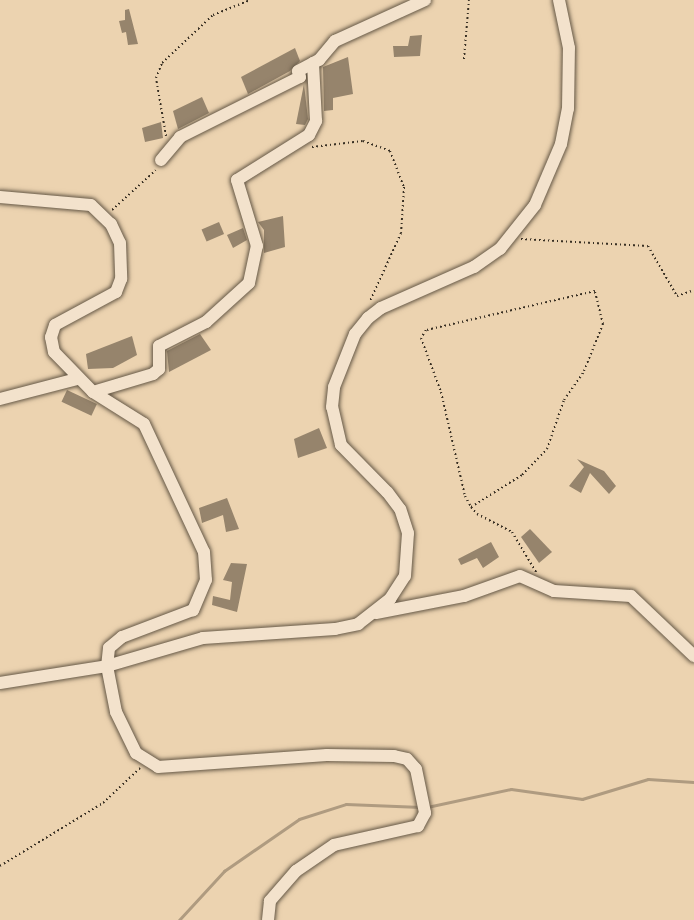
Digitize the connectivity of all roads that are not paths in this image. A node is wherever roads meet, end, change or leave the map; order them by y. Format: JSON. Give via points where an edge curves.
{"nodes":[{"id":1,"x":425,"y":0,"type":"edge"},
{"id":2,"x":559,"y":0,"type":"edge"},
{"id":3,"x":313,"y":63,"type":"junction"},
{"id":4,"x":161,"y":160,"type":"road end"},
{"id":5,"x":0,"y":197,"type":"edge"},
{"id":6,"x":77,"y":378,"type":"junction"},
{"id":7,"x":93,"y":392,"type":"junction"},
{"id":8,"x":0,"y":399,"type":"edge"},
{"id":9,"x":375,"y":613,"type":"junction"},
{"id":10,"x":694,"y":656,"type":"edge"},
{"id":11,"x":106,"y":666,"type":"junction"},
{"id":12,"x":0,"y":683,"type":"edge"},
{"id":13,"x":268,"y":920,"type":"edge"}],
"edges":[{"from":1,"to":3,"type":"street","via":[[335,41]]},
{"from":2,"to":9,"type":"street","via":[[569,48],[570,82],[561,144],[535,205],[509,239],[474,267],[381,308],[368,318],[347,351],[332,407],[341,445],[400,509],[408,533],[405,576]]},
{"from":3,"to":4,"type":"street","via":[[298,71],[300,77],[180,137]]},
{"from":3,"to":7,"type":"street","via":[[316,121],[309,135],[237,180],[257,246],[249,283],[206,322],[159,346],[159,369],[153,374]]},
{"from":5,"to":6,"type":"street","via":[[91,205],[105,215],[120,243],[121,279],[116,292],[109,300],[65,316],[51,337],[54,352]]},
{"from":6,"to":7,"type":"street"},
{"from":6,"to":8,"type":"street"},
{"from":7,"to":11,"type":"street","via":[[144,424],[152,435],[204,552],[206,580],[193,610],[122,637],[109,648]]},
{"from":9,"to":10,"type":"street","via":[[464,596],[506,578],[532,580],[554,591],[631,596]]},
{"from":9,"to":11,"type":"street","via":[[335,629],[180,642]]},
{"from":11,"to":12,"type":"street"},
{"from":11,"to":13,"type":"street","via":[[116,712],[131,745],[147,762],[193,768],[327,755],[394,756],[407,759],[416,769],[425,813],[418,826],[334,845],[296,871],[276,893],[268,907]]}]}
